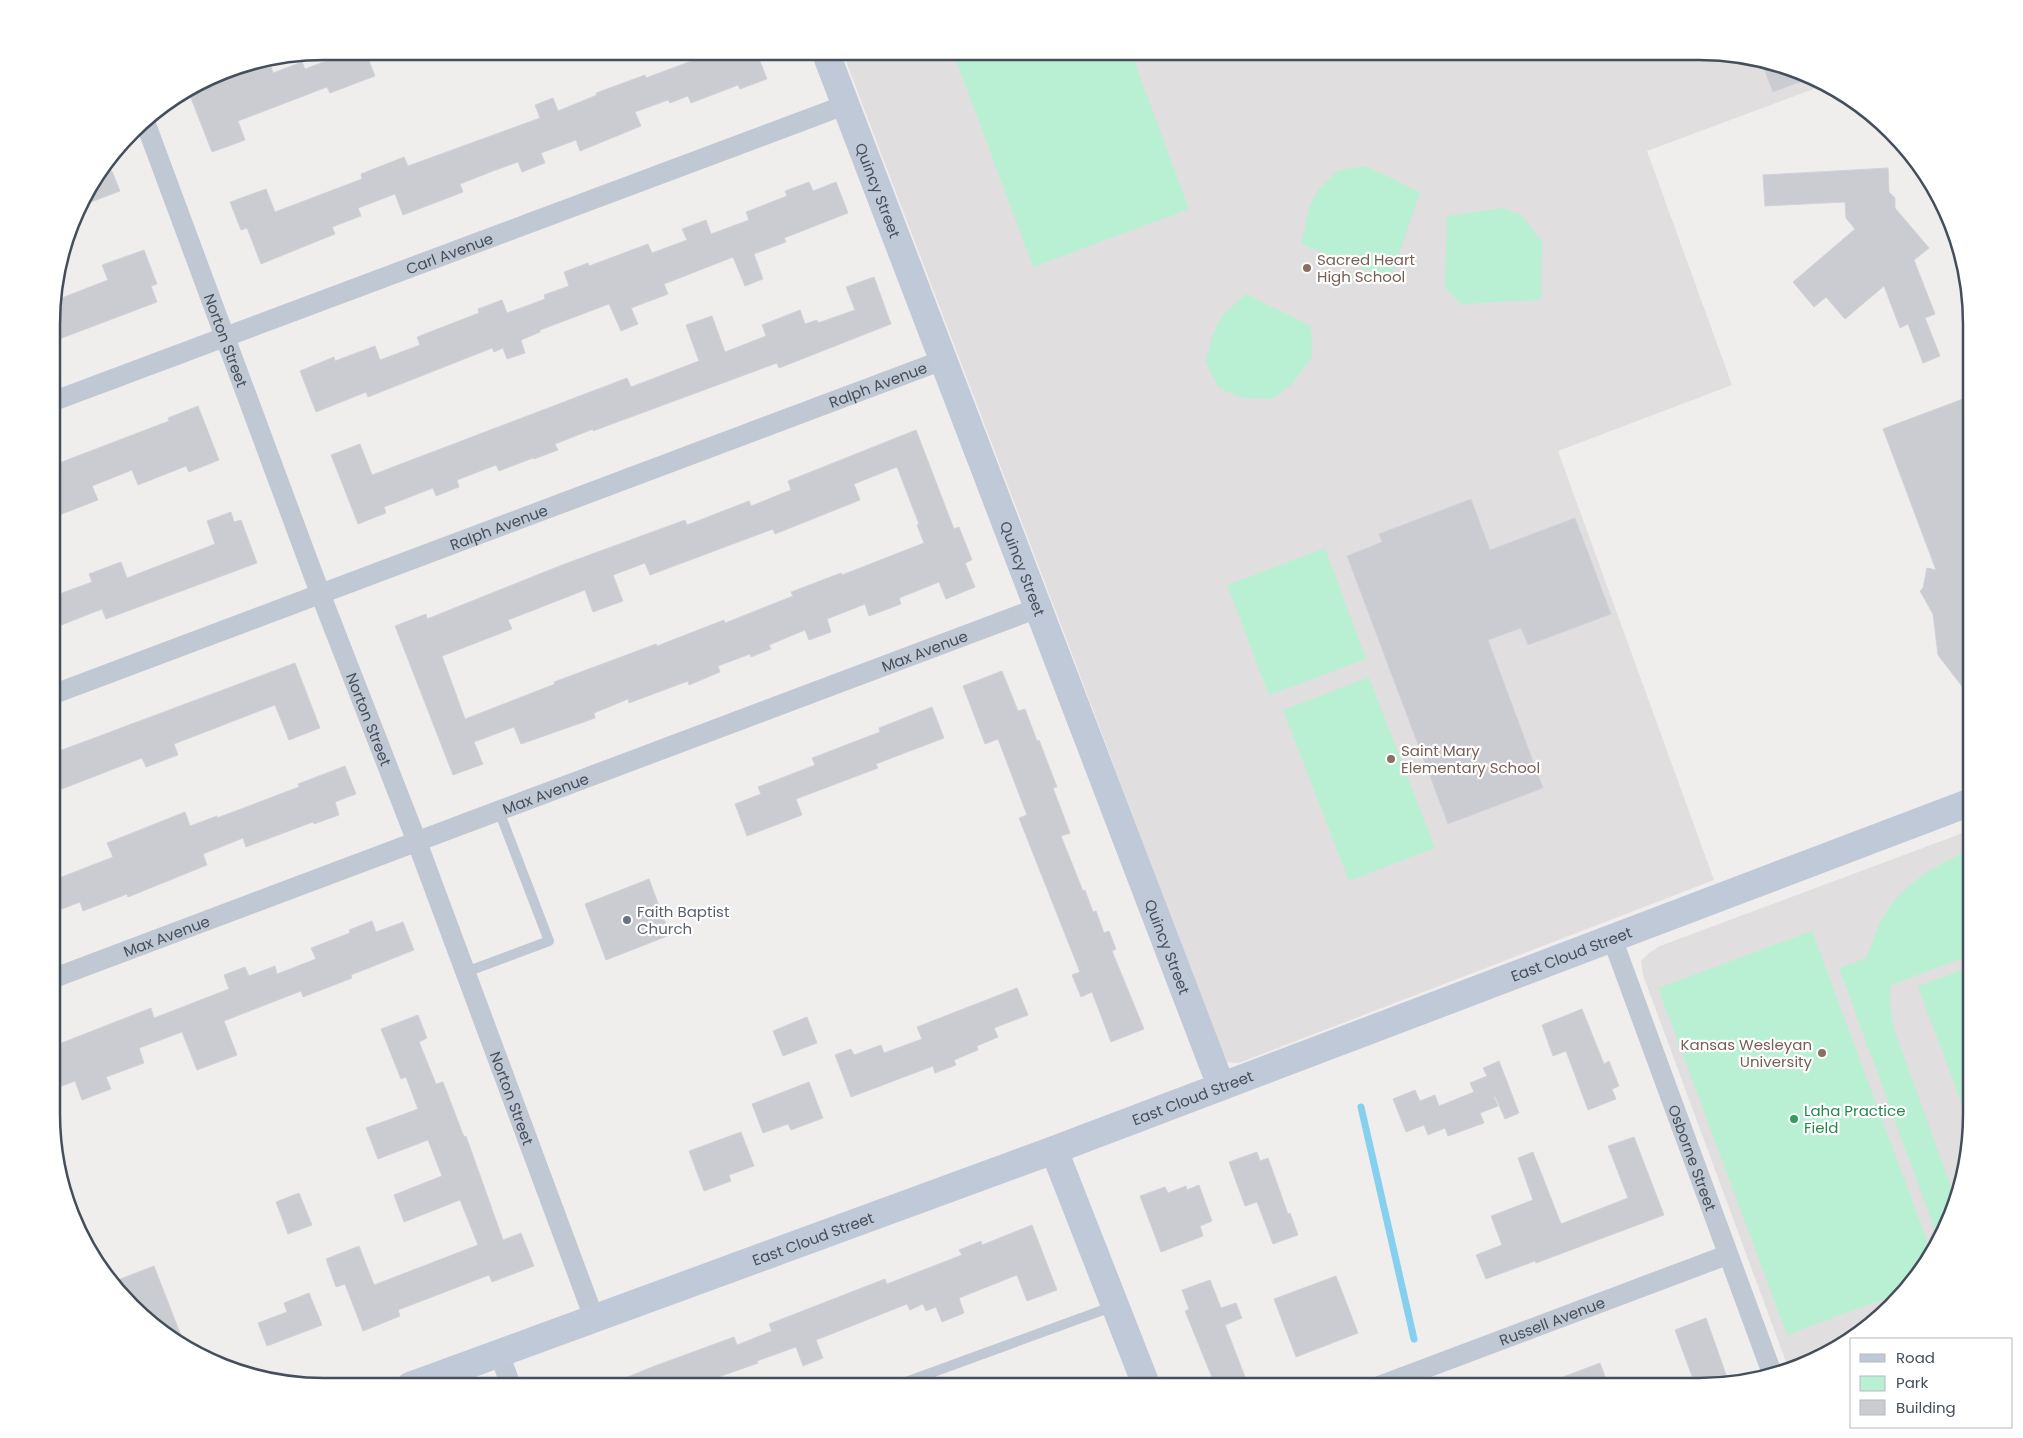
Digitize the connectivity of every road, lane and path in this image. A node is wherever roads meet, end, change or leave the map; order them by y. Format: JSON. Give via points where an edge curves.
{"nodes":[{"id":1,"x":828,"y":60,"type":"edge"},
{"id":2,"x":845,"y":105,"type":"junction"},
{"id":3,"x":147,"y":128,"type":"edge"},
{"id":4,"x":225,"y":337,"type":"junction"},
{"id":5,"x":943,"y":360,"type":"junction"},
{"id":6,"x":60,"y":399,"type":"edge"},
{"id":7,"x":320,"y":593,"type":"junction"},
{"id":8,"x":1038,"y":608,"type":"junction"},
{"id":9,"x":60,"y":692,"type":"edge"},
{"id":10,"x":1963,"y":805,"type":"edge"},
{"id":11,"x":499,"y":811,"type":"junction"},
{"id":12,"x":418,"y":842,"type":"junction"},
{"id":13,"x":1612,"y":938,"type":"junction"},
{"id":14,"x":466,"y":972,"type":"junction"},
{"id":15,"x":60,"y":976,"type":"edge"},
{"id":16,"x":1221,"y":1086,"type":"junction"},
{"id":17,"x":1054,"y":1150,"type":"junction"},
{"id":18,"x":1727,"y":1255,"type":"junction"},
{"id":19,"x":1115,"y":1306,"type":"junction"},
{"id":20,"x":594,"y":1318,"type":"junction"},
{"id":21,"x":499,"y":1354,"type":"junction"},
{"id":22,"x":1770,"y":1368,"type":"edge"},
{"id":23,"x":432,"y":1378,"type":"edge"},
{"id":24,"x":508,"y":1378,"type":"edge"},
{"id":25,"x":917,"y":1378,"type":"edge"},
{"id":26,"x":1144,"y":1378,"type":"edge"},
{"id":27,"x":1400,"y":1378,"type":"edge"}],
"edges":[{"from":1,"to":2,"type":"main road","name":"Quincy Street"},
{"from":2,"to":4,"type":"street","name":"Carl Avenue"},
{"from":2,"to":5,"type":"main road","name":"Quincy Street"},
{"from":3,"to":4,"type":"street","name":"Norton Street"},
{"from":4,"to":6,"type":"street","name":"Carl Avenue"},
{"from":4,"to":7,"type":"street","name":"Norton Street"},
{"from":5,"to":7,"type":"street","name":"Ralph Avenue"},
{"from":5,"to":8,"type":"main road","name":"Quincy Street"},
{"from":7,"to":9,"type":"street","name":"Ralph Avenue"},
{"from":7,"to":12,"type":"street","name":"Norton Street"},
{"from":8,"to":11,"type":"street","name":"Max Avenue"},
{"from":8,"to":16,"type":"main road","name":"Quincy Street"},
{"from":10,"to":13,"type":"main road","name":"East Cloud Street"},
{"from":11,"to":12,"type":"street","name":"Max Avenue"},
{"from":11,"to":14,"type":"lane","via":[[549,942]]},
{"from":12,"to":14,"type":"street","name":"Norton Street"},
{"from":12,"to":15,"type":"street","name":"Max Avenue"},
{"from":13,"to":16,"type":"main road","name":"East Cloud Street"},
{"from":13,"to":18,"type":"street","name":"Osborne Street"},
{"from":14,"to":20,"type":"street","name":"Norton Street"},
{"from":16,"to":17,"type":"main road","name":"East Cloud Street"},
{"from":17,"to":19,"type":"main road"},
{"from":17,"to":20,"type":"main road","name":"East Cloud Street"},
{"from":18,"to":22,"type":"street","name":"Osborne Street"},
{"from":18,"to":27,"type":"street","name":"Russell Avenue"},
{"from":19,"to":25,"type":"lane"},
{"from":19,"to":26,"type":"main road"},
{"from":20,"to":21,"type":"main road","name":"East Cloud Street"},
{"from":21,"to":23,"type":"main road","name":"East Cloud Street"},
{"from":21,"to":24,"type":"street"}]}
